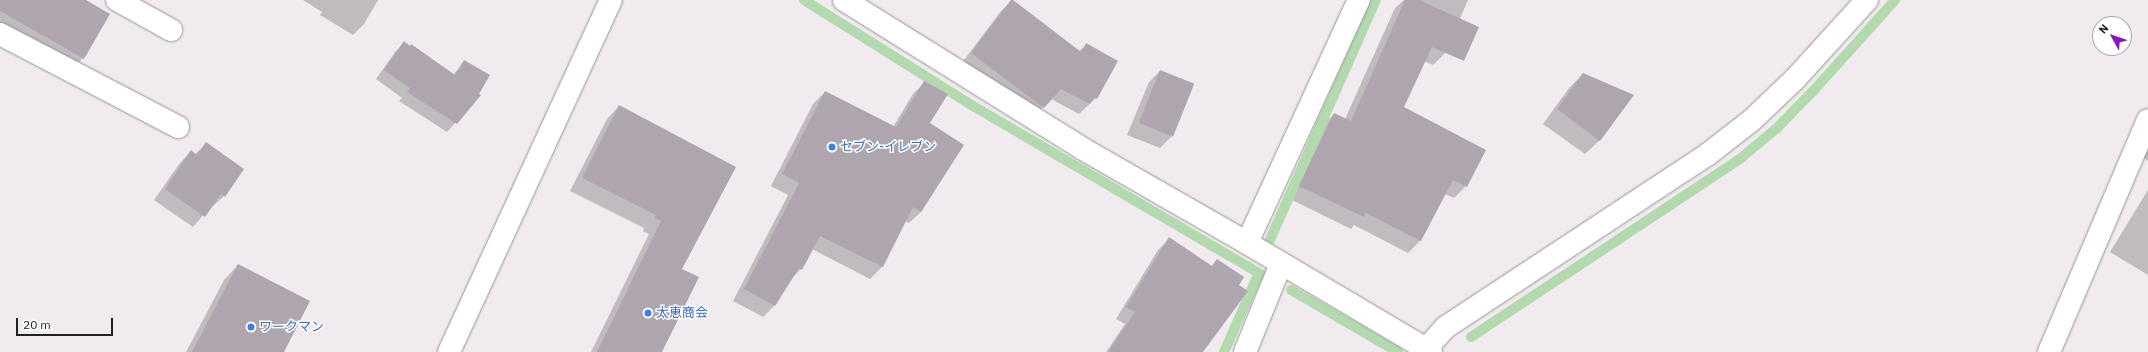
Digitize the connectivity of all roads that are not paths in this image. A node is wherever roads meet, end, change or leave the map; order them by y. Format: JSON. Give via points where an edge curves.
{"nodes":[{"id":1,"x":117,"y":0,"type":"edge"},
{"id":2,"x":611,"y":0,"type":"edge"},
{"id":3,"x":844,"y":0,"type":"edge"},
{"id":4,"x":1358,"y":0,"type":"edge"},
{"id":5,"x":1868,"y":0,"type":"edge"},
{"id":6,"x":171,"y":30,"type":"dead end"},
{"id":7,"x":0,"y":34,"type":"edge"},
{"id":8,"x":2148,"y":120,"type":"edge"},
{"id":9,"x":178,"y":127,"type":"dead end"},
{"id":10,"x":1247,"y":242,"type":"junction"},
{"id":11,"x":1281,"y":264,"type":"junction"},
{"id":12,"x":1428,"y":351,"type":"edge"},
{"id":13,"x":449,"y":352,"type":"edge"},
{"id":14,"x":1245,"y":352,"type":"edge"},
{"id":15,"x":2049,"y":352,"type":"edge"}],
"edges":[{"from":1,"to":6,"type":"street"},
{"from":2,"to":13,"type":"street"},
{"from":3,"to":10,"type":"street","via":[[1083,149]]},
{"from":4,"to":10,"type":"street"},
{"from":5,"to":12,"type":"street","via":[[1795,79],[1752,120],[1707,155],[1446,327]]},
{"from":7,"to":9,"type":"street"},
{"from":8,"to":15,"type":"street"},
{"from":10,"to":11,"type":"street"},
{"from":11,"to":12,"type":"street"},
{"from":11,"to":14,"type":"street"}]}
